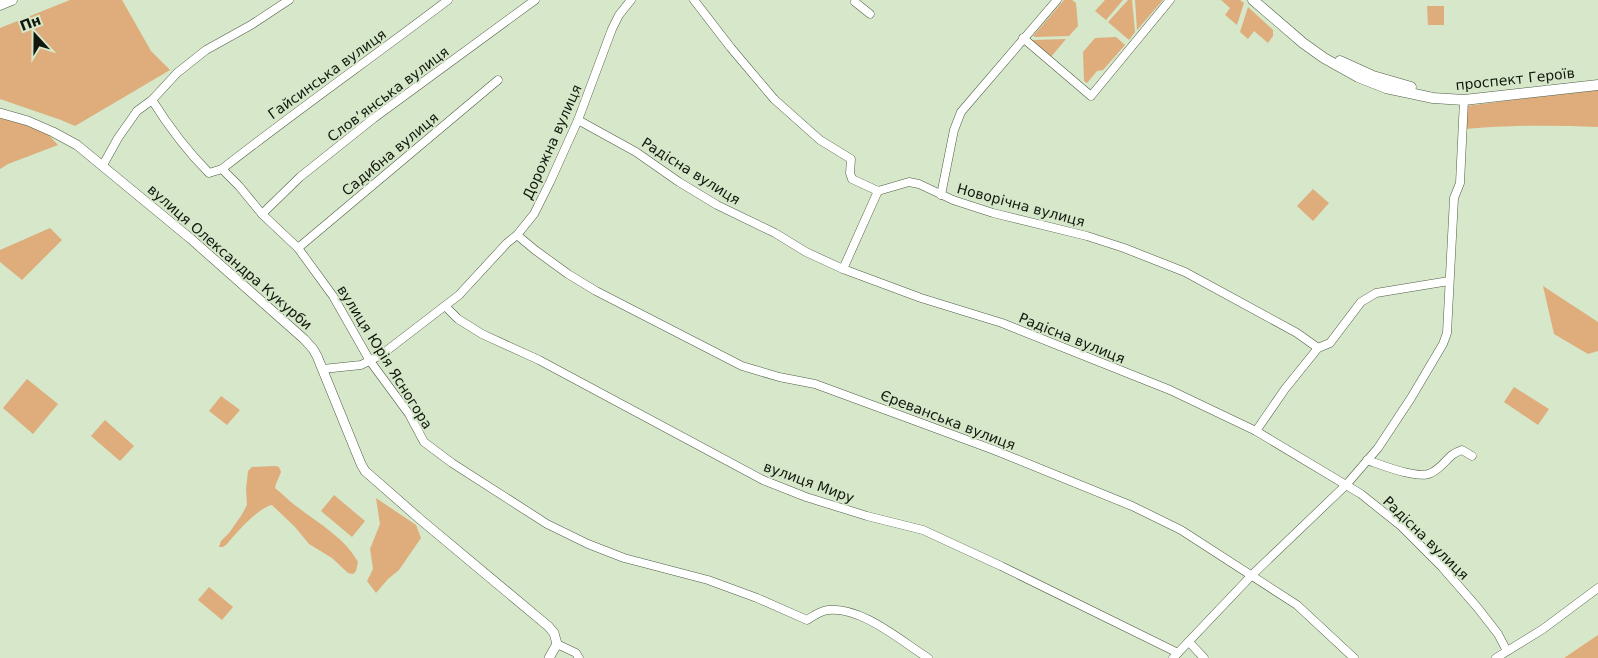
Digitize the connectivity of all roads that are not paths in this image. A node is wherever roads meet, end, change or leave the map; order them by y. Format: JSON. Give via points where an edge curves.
{"nodes":[{"id":1,"x":12,"y":0,"type":"edge"},
{"id":2,"x":290,"y":0,"type":"edge"},
{"id":3,"x":448,"y":0,"type":"edge"},
{"id":4,"x":535,"y":0,"type":"edge"},
{"id":5,"x":631,"y":0,"type":"edge"},
{"id":6,"x":694,"y":0,"type":"edge"},
{"id":7,"x":1057,"y":0,"type":"edge"},
{"id":8,"x":1170,"y":0,"type":"edge"},
{"id":9,"x":1253,"y":0,"type":"edge"},
{"id":10,"x":1262,"y":0,"type":"edge"},
{"id":11,"x":855,"y":2,"type":"dead end"},
{"id":12,"x":0,"y":5,"type":"edge"},
{"id":13,"x":870,"y":14,"type":"dead end"},
{"id":14,"x":1024,"y":38,"type":"junction"},
{"id":15,"x":1598,"y":79,"type":"edge"},
{"id":16,"x":498,"y":80,"type":"dead end"},
{"id":17,"x":1598,"y":85,"type":"edge"},
{"id":18,"x":152,"y":100,"type":"junction"},
{"id":19,"x":1464,"y":100,"type":"junction"},
{"id":20,"x":0,"y":113,"type":"edge"},
{"id":21,"x":578,"y":120,"type":"junction"},
{"id":22,"x":103,"y":165,"type":"junction"},
{"id":23,"x":222,"y":169,"type":"junction"},
{"id":24,"x":878,"y":191,"type":"junction"},
{"id":25,"x":941,"y":195,"type":"junction"},
{"id":26,"x":262,"y":214,"type":"junction"},
{"id":27,"x":517,"y":235,"type":"junction"},
{"id":28,"x":298,"y":248,"type":"junction"},
{"id":29,"x":843,"y":269,"type":"junction"},
{"id":30,"x":1450,"y":281,"type":"junction"},
{"id":31,"x":445,"y":306,"type":"junction"},
{"id":32,"x":1318,"y":348,"type":"junction"},
{"id":33,"x":370,"y":361,"type":"junction"},
{"id":34,"x":323,"y":369,"type":"junction"},
{"id":35,"x":1256,"y":431,"type":"junction"},
{"id":36,"x":1472,"y":456,"type":"dead end"},
{"id":37,"x":1367,"y":460,"type":"junction"},
{"id":38,"x":1346,"y":485,"type":"junction"},
{"id":39,"x":1252,"y":575,"type":"junction"},
{"id":40,"x":1598,"y":588,"type":"edge"},
{"id":41,"x":1189,"y":642,"type":"junction"},
{"id":42,"x":557,"y":644,"type":"junction"},
{"id":43,"x":1507,"y":650,"type":"junction"},
{"id":44,"x":1176,"y":656,"type":"edge"},
{"id":45,"x":549,"y":658,"type":"edge"},
{"id":46,"x":579,"y":658,"type":"edge"},
{"id":47,"x":928,"y":658,"type":"edge"},
{"id":48,"x":1204,"y":658,"type":"edge"},
{"id":49,"x":1354,"y":658,"type":"edge"},
{"id":50,"x":1496,"y":658,"type":"edge"}],
"edges":[{"from":1,"to":12,"type":"main road"},
{"from":2,"to":18,"type":"street","via":[[206,50],[177,72]]},
{"from":3,"to":23,"type":"street","name":"Гайсинська вулиця"},
{"from":4,"to":26,"type":"street","name":"Словʼянська вулиця","via":[[367,124],[300,177]]},
{"from":5,"to":21,"type":"street","name":"Дорожна вулиця","via":[[612,29]]},
{"from":6,"to":24,"type":"street","via":[[774,99],[820,140],[851,159],[852,179]]},
{"from":7,"to":14,"type":"street"},
{"from":8,"to":14,"type":"street","via":[[1090,96]]},
{"from":9,"to":19,"type":"main road","name":"проспект Героїв","via":[[1303,43],[1358,77],[1416,95]]},
{"from":10,"to":15,"type":"main road","name":"проспект Героїв","via":[[1330,55],[1373,76],[1416,88],[1472,94]]},
{"from":11,"to":13,"type":"street"},
{"from":14,"to":25,"type":"street","via":[[961,112],[954,130]]},
{"from":16,"to":28,"type":"street","name":"Садибна вулиця"},
{"from":17,"to":19,"type":"main road","name":"проспект Героїв"},
{"from":18,"to":22,"type":"street","via":[[125,127]]},
{"from":18,"to":23,"type":"street","via":[[164,120],[209,173]]},
{"from":19,"to":30,"type":"street"},
{"from":20,"to":22,"type":"street","name":"вулиця Олександра Кукурби","via":[[53,132]]},
{"from":21,"to":27,"type":"street","name":"Дорожна вулиця","via":[[534,214]]},
{"from":21,"to":29,"type":"street","name":"Радісна вулиця","via":[[636,152],[717,205]]},
{"from":22,"to":34,"type":"street","name":"вулиця Олександра Кукурби","via":[[304,339]]},
{"from":23,"to":26,"type":"street","name":"вулиця Юрія Ясногора"},
{"from":24,"to":25,"type":"street","name":"Новорічна вулиця","via":[[909,182]]},
{"from":24,"to":29,"type":"street"},
{"from":25,"to":32,"type":"street","name":"Новорічна вулиця","via":[[993,213],[1087,236],[1164,263],[1267,316]]},
{"from":26,"to":28,"type":"street","name":"вулиця Юрія Ясногора"},
{"from":27,"to":31,"type":"street","name":"Дорожна вулиця"},
{"from":27,"to":39,"type":"street","name":"Єреванська вулиця","via":[[596,291],[742,366],[815,384],[994,450],[1132,506],[1181,530]]},
{"from":28,"to":33,"type":"street","name":"вулиця Юрія Ясногора","via":[[333,296]]},
{"from":29,"to":35,"type":"street","name":"Радісна вулиця","via":[[1002,323],[1170,390]]},
{"from":30,"to":32,"type":"street","via":[[1376,293],[1361,302],[1330,343]]},
{"from":30,"to":37,"type":"street","via":[[1449,322],[1443,344],[1378,448]]},
{"from":31,"to":33,"type":"street","name":"Дорожна вулиця"},
{"from":31,"to":44,"type":"street","name":"вулиця Миру","via":[[458,319],[482,334],[539,360],[763,480],[806,497],[923,530],[1001,566]]},
{"from":32,"to":35,"type":"street","via":[[1284,389]]},
{"from":33,"to":34,"type":"street","name":"Дорожна вулиця"},
{"from":33,"to":47,"type":"street","name":"вулиця Юрія Ясногора","via":[[409,414],[424,442],[547,524],[624,558],[708,580],[807,620],[829,610],[859,614]]},
{"from":34,"to":42,"type":"street","name":"вулиця Олександра Кукурби","via":[[365,471],[548,626]]},
{"from":35,"to":38,"type":"street","name":"Радісна вулиця"},
{"from":36,"to":37,"type":"street","via":[[1462,450],[1429,474],[1400,471]]},
{"from":37,"to":38,"type":"street"},
{"from":38,"to":39,"type":"street"},
{"from":38,"to":43,"type":"street","name":"Радісна вулиця","via":[[1401,526],[1442,567],[1477,607]]},
{"from":39,"to":41,"type":"street"},
{"from":39,"to":49,"type":"street","name":"Єреванська вулиця","via":[[1297,605]]},
{"from":40,"to":43,"type":"street","via":[[1544,629]]},
{"from":41,"to":44,"type":"street"},
{"from":41,"to":48,"type":"street"},
{"from":42,"to":45,"type":"street"},
{"from":42,"to":46,"type":"street","name":"вулиця Олександра Кукурби","via":[[576,653]]},
{"from":43,"to":50,"type":"street"}]}
